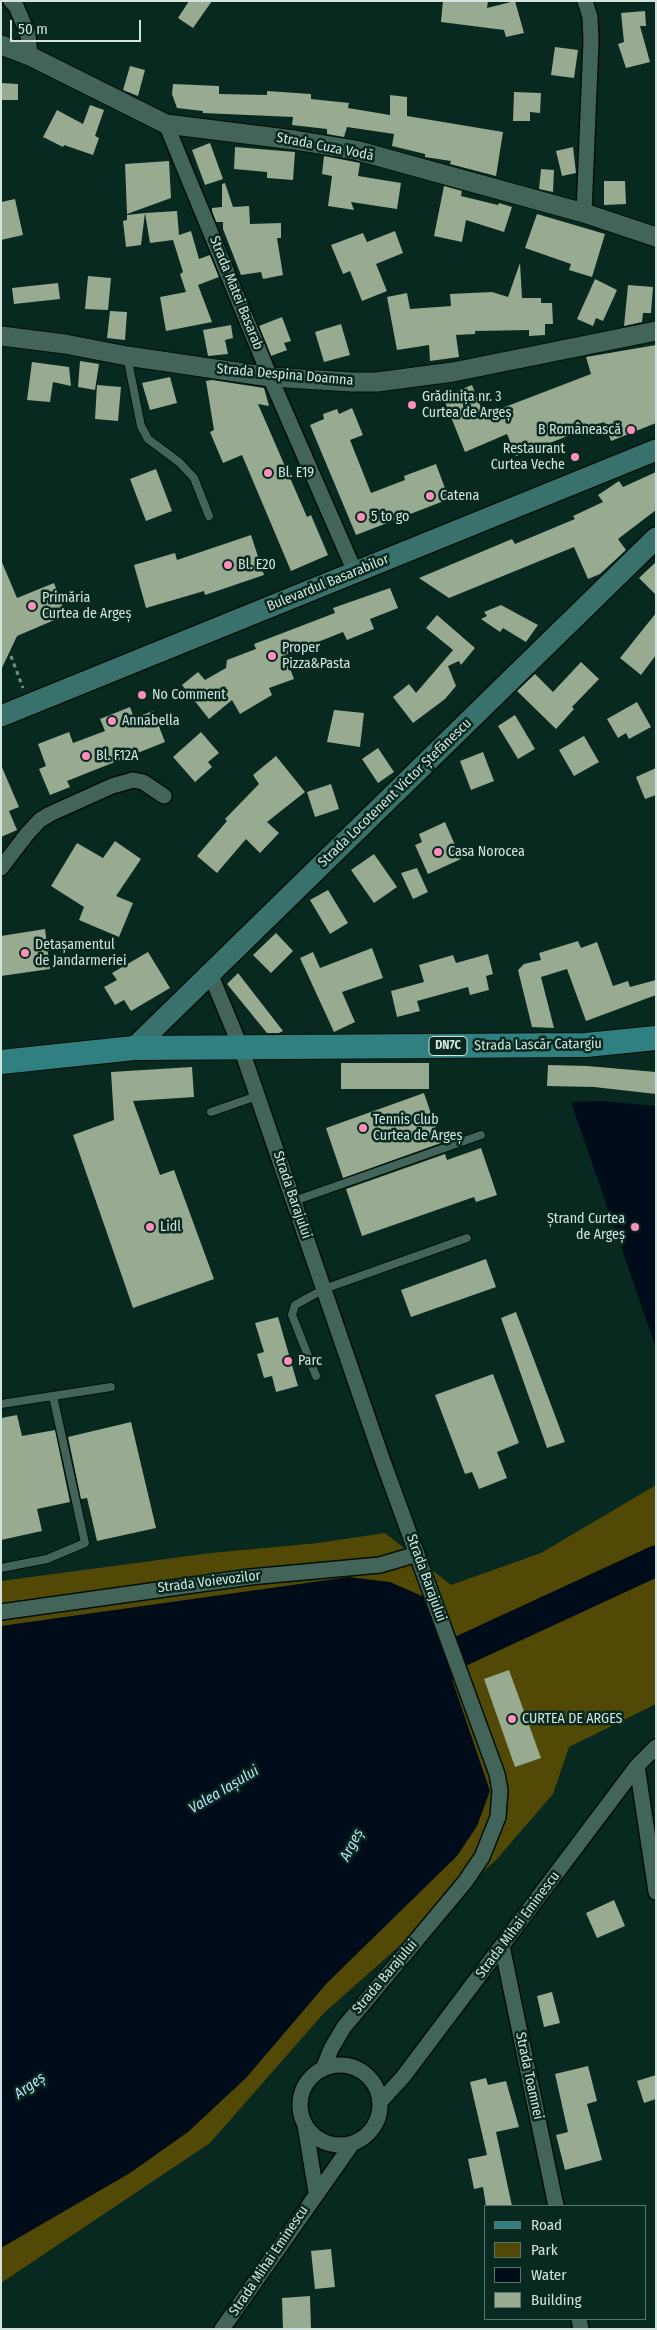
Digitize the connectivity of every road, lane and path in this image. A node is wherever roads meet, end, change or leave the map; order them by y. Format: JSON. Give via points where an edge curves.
{"nodes":[{"id":1,"x":11,"y":1,"type":"edge"},
{"id":2,"x":585,"y":1,"type":"edge"},
{"id":3,"x":1,"y":46,"type":"edge"},
{"id":4,"x":30,"y":56,"type":"junction"},
{"id":5,"x":166,"y":124,"type":"junction"},
{"id":6,"x":584,"y":213,"type":"junction"},
{"id":7,"x":656,"y":237,"type":"edge"},
{"id":8,"x":656,"y":331,"type":"edge"},
{"id":9,"x":1,"y":336,"type":"edge"},
{"id":10,"x":127,"y":356,"type":"junction"},
{"id":11,"x":270,"y":376,"type":"junction"},
{"id":12,"x":656,"y":450,"type":"edge"},
{"id":13,"x":208,"y":516,"type":"dead end"},
{"id":14,"x":656,"y":538,"type":"edge"},
{"id":15,"x":355,"y":572,"type":"junction"},
{"id":16,"x":10,"y":656,"type":"dead end"},
{"id":17,"x":24,"y":689,"type":"dead end"},
{"id":18,"x":1,"y":716,"type":"edge"},
{"id":19,"x":164,"y":796,"type":"dead end"},
{"id":20,"x":1,"y":868,"type":"edge"},
{"id":21,"x":210,"y":974,"type":"junction"},
{"id":22,"x":656,"y":1038,"type":"edge"},
{"id":23,"x":134,"y":1048,"type":"junction"},
{"id":24,"x":241,"y":1048,"type":"junction"},
{"id":25,"x":1,"y":1062,"type":"edge"},
{"id":26,"x":258,"y":1096,"type":"junction"},
{"id":27,"x":211,"y":1112,"type":"dead end"},
{"id":28,"x":481,"y":1135,"type":"dead end"},
{"id":29,"x":294,"y":1201,"type":"junction"},
{"id":30,"x":467,"y":1238,"type":"dead end"},
{"id":31,"x":324,"y":1288,"type":"junction"},
{"id":32,"x":316,"y":1376,"type":"dead end"},
{"id":33,"x":111,"y":1387,"type":"dead end"},
{"id":34,"x":53,"y":1396,"type":"junction"},
{"id":35,"x":1,"y":1404,"type":"edge"},
{"id":36,"x":417,"y":1554,"type":"junction"},
{"id":37,"x":1,"y":1568,"type":"edge"},
{"id":38,"x":1,"y":1612,"type":"edge"},
{"id":39,"x":656,"y":1748,"type":"edge"},
{"id":40,"x":637,"y":1766,"type":"junction"},
{"id":41,"x":656,"y":1892,"type":"edge"},
{"id":42,"x":502,"y":1946,"type":"junction"},
{"id":43,"x":323,"y":2069,"type":"junction"},
{"id":44,"x":380,"y":2102,"type":"junction"},
{"id":45,"x":305,"y":2124,"type":"junction"},
{"id":46,"x":352,"y":2144,"type":"junction"},
{"id":47,"x":316,"y":2192,"type":"junction"},
{"id":48,"x":556,"y":2205,"type":"edge"},
{"id":49,"x":222,"y":2329,"type":"edge"}],
"edges":[{"from":1,"to":4,"type":"street","via":[[28,34]]},
{"from":2,"to":6,"type":"street","via":[[590,17],[591,41]]},
{"from":3,"to":4,"type":"street","name":"Strada Cuza Vodă"},
{"from":4,"to":5,"type":"street","name":"Strada Cuza Vodă"},
{"from":5,"to":6,"type":"street","name":"Strada Cuza Vodă","via":[[336,146]]},
{"from":5,"to":11,"type":"street","name":"Strada Matei Basarab"},
{"from":6,"to":7,"type":"street","name":"Strada Cuza Vodă"},
{"from":8,"to":11,"type":"street","name":"Strada Despina Doamna","via":[[415,378],[352,382]]},
{"from":9,"to":10,"type":"street","name":"Strada Despina Doamna"},
{"from":10,"to":11,"type":"street","name":"Strada Despina Doamna"},
{"from":10,"to":13,"type":"lane","via":[[141,426],[148,440],[179,462],[194,478]]},
{"from":11,"to":15,"type":"street","name":"Strada Matei Basarab"},
{"from":12,"to":15,"type":"main road","name":"Bulevardul Basarabilor"},
{"from":14,"to":21,"type":"main road","name":"Strada Locotenent Victor Ștefănescu"},
{"from":15,"to":18,"type":"main road","name":"Bulevardul Basarabilor"},
{"from":16,"to":17,"type":"path"},
{"from":19,"to":20,"type":"street","via":[[133,780],[112,786],[40,820]]},
{"from":21,"to":23,"type":"main road","name":"Strada Locotenent Victor Ștefănescu"},
{"from":21,"to":24,"type":"street","name":"Strada Barajului"},
{"from":22,"to":24,"type":"main road","name":"Strada Lascăr Catargiu","number":"DN7C","via":[[586,1045]]},
{"from":23,"to":24,"type":"main road","number":"DN7C"},
{"from":23,"to":25,"type":"main road","number":"DN7C"},
{"from":24,"to":26,"type":"street","name":"Strada Barajului"},
{"from":26,"to":27,"type":"lane"},
{"from":26,"to":29,"type":"street","name":"Strada Barajului"},
{"from":28,"to":29,"type":"lane"},
{"from":29,"to":31,"type":"street","name":"Strada Barajului"},
{"from":30,"to":31,"type":"lane"},
{"from":31,"to":32,"type":"lane","via":[[295,1304],[292,1315]]},
{"from":31,"to":36,"type":"street","name":"Strada Barajului"},
{"from":33,"to":34,"type":"lane"},
{"from":34,"to":35,"type":"lane"},
{"from":34,"to":37,"type":"lane","via":[[85,1543],[47,1559]]},
{"from":36,"to":38,"type":"street","name":"Strada Voievozilor","via":[[380,1565],[250,1577]]},
{"from":36,"to":43,"type":"street","name":"Strada Barajului","via":[[497,1774],[500,1790],[498,1817],[482,1857],[465,1882],[344,2027]]},
{"from":39,"to":40,"type":"street","name":"Strada Mihai Eminescu"},
{"from":40,"to":41,"type":"street"},
{"from":40,"to":42,"type":"street","name":"Strada Mihai Eminescu"},
{"from":42,"to":44,"type":"street","name":"Strada Mihai Eminescu","via":[[403,2077]]},
{"from":42,"to":48,"type":"street","name":"Strada Toamnei"},
{"from":43,"to":44,"type":"street","via":[[335,2065],[358,2068],[373,2082]]},
{"from":43,"to":45,"type":"street","via":[[313,2075],[300,2098]]},
{"from":44,"to":46,"type":"street","via":[[379,2116],[373,2128]]},
{"from":45,"to":46,"type":"street","via":[[313,2135],[325,2142]]},
{"from":45,"to":47,"type":"street","name":"Strada Mihai Eminescu"},
{"from":46,"to":47,"type":"street","name":"Strada Mihai Eminescu"},
{"from":47,"to":49,"type":"street","name":"Strada Mihai Eminescu"}]}
